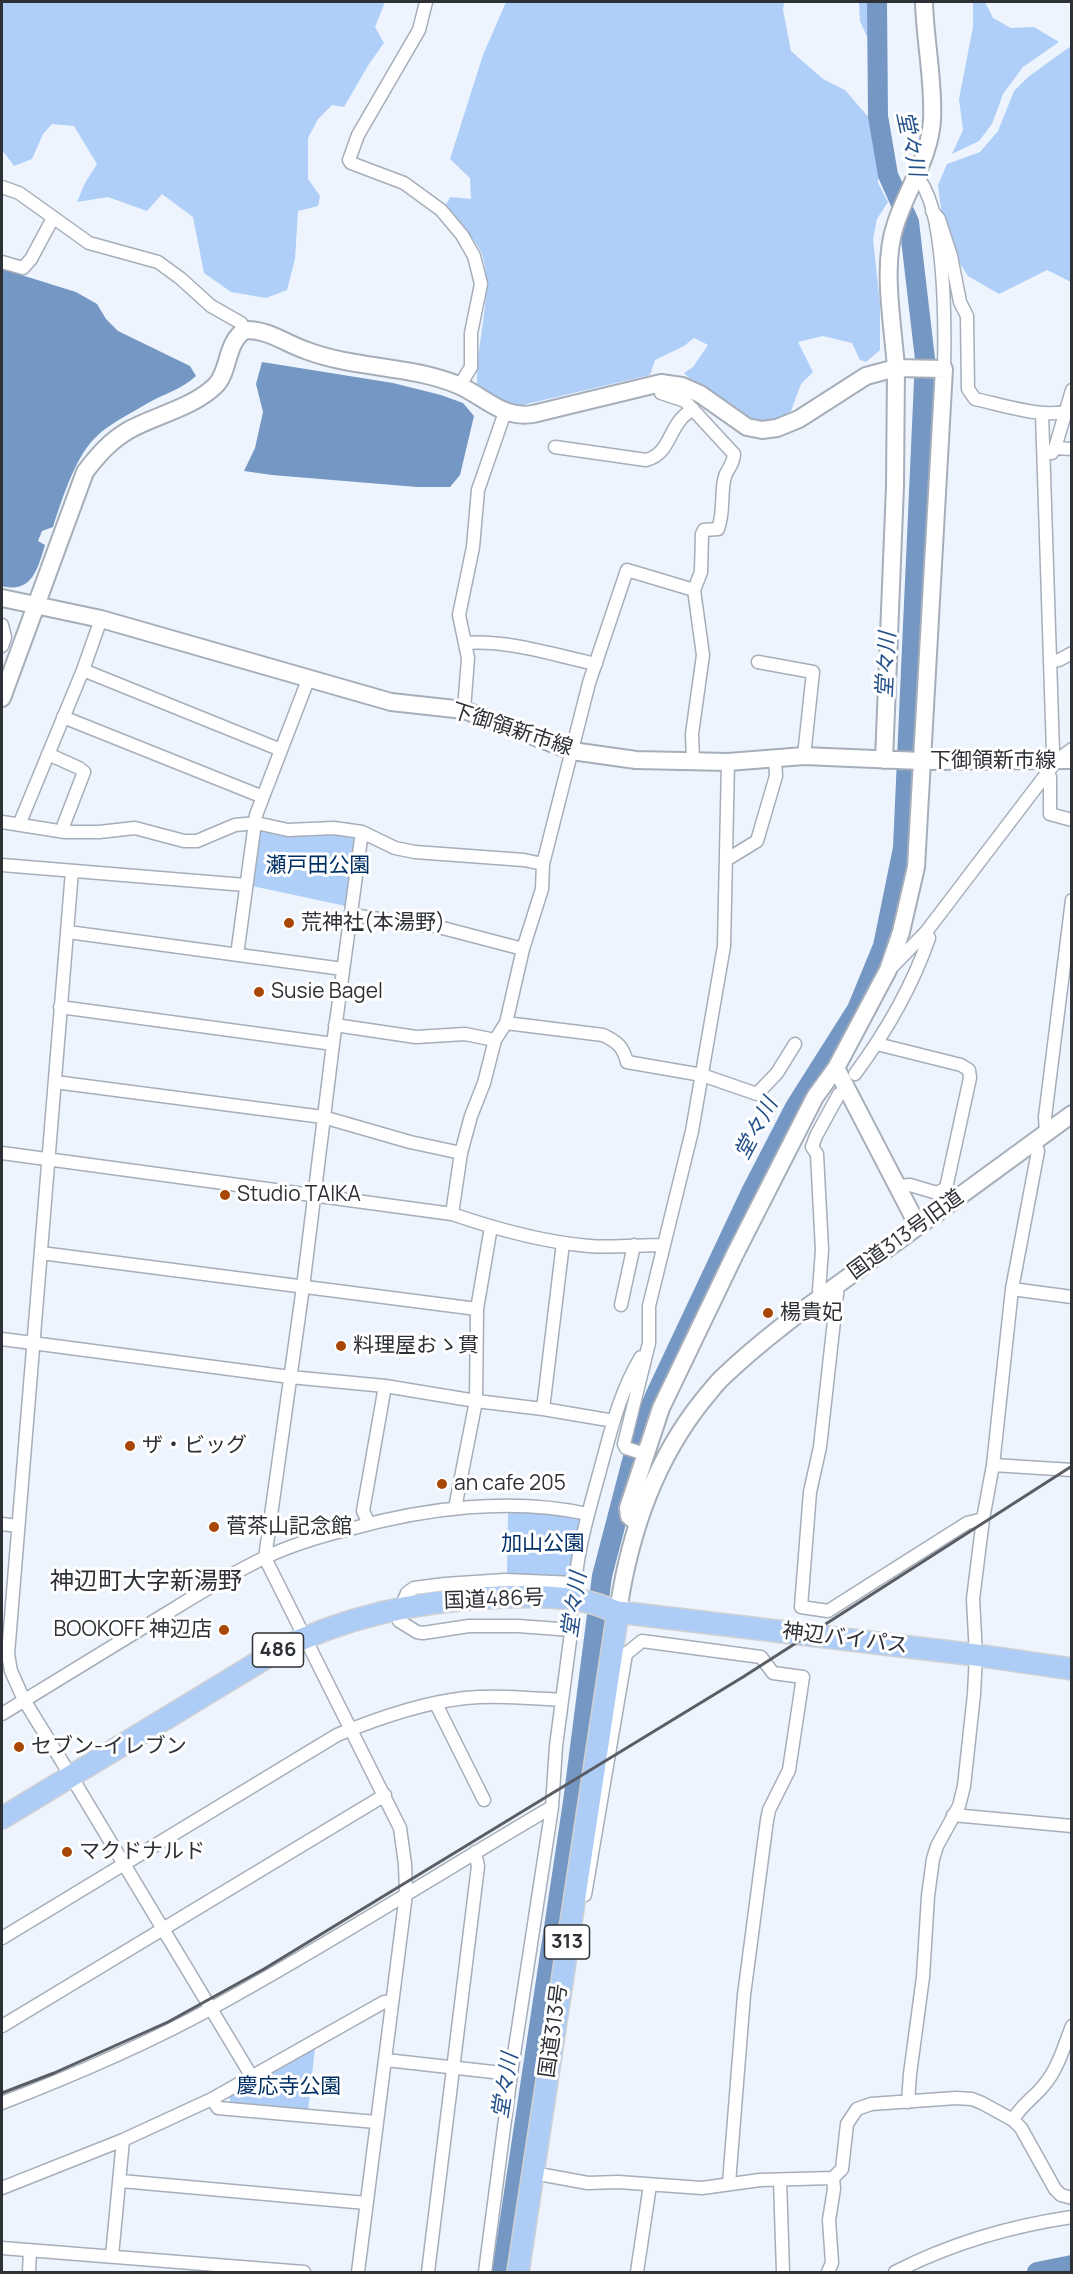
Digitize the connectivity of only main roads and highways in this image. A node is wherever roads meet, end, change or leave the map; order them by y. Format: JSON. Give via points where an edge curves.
{"nodes":[{"id":1,"x":593,"y":1615,"type":"junction"},
{"id":2,"x":1071,"y":1669,"type":"edge"},
{"id":3,"x":74,"y":1781,"type":"junction"},
{"id":4,"x":2,"y":1818,"type":"edge"},
{"id":5,"x":2,"y":1832,"type":"edge"},
{"id":6,"x":518,"y":2272,"type":"edge"}],
"edges":[{"from":1,"to":2,"type":"highway","name":"神辺バイパス","via":[[976,1655]]},
{"from":1,"to":3,"type":"highway","name":"国道486号","number":"486","via":[[534,1596],[466,1598],[335,1625],[307,1642],[277,1651]]},
{"from":1,"to":6,"type":"highway","name":"国道313号","number":"313","via":[[569,1933]]},
{"from":3,"to":4,"type":"highway","name":"国道486号","number":"486"},
{"from":3,"to":5,"type":"highway","name":"国道486号","number":"486"}]}
